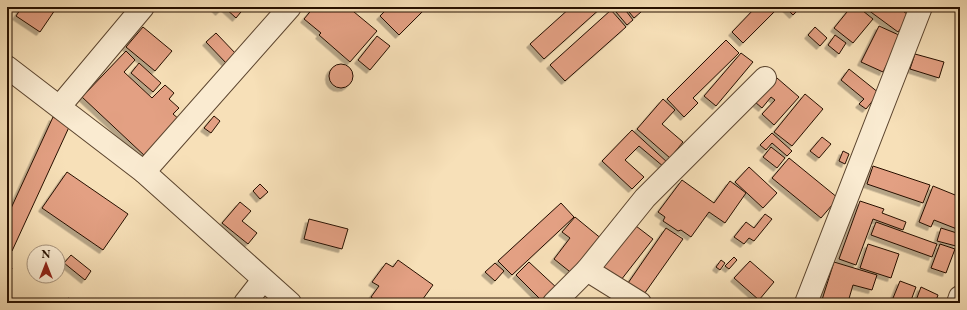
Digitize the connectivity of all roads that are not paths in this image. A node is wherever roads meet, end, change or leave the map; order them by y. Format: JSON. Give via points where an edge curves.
{"nodes":[{"id":1,"x":143,"y":7,"type":"edge"},
{"id":2,"x":290,"y":7,"type":"edge"},
{"id":3,"x":922,"y":7,"type":"edge"},
{"id":4,"x":7,"y":67,"type":"edge"},
{"id":5,"x":765,"y":78,"type":"dead end"},
{"id":6,"x":60,"y":106,"type":"junction"},
{"id":7,"x":144,"y":172,"type":"junction"},
{"id":8,"x":587,"y":270,"type":"junction"},
{"id":9,"x":263,"y":280,"type":"junction"},
{"id":10,"x":960,"y":297,"type":"edge"},
{"id":11,"x":245,"y":303,"type":"edge"},
{"id":12,"x":290,"y":303,"type":"edge"},
{"id":13,"x":554,"y":303,"type":"edge"},
{"id":14,"x":640,"y":303,"type":"edge"},
{"id":15,"x":806,"y":303,"type":"edge"},
{"id":16,"x":958,"y":303,"type":"edge"}],
"edges":[{"from":1,"to":6,"type":"street"},
{"from":2,"to":7,"type":"street"},
{"from":3,"to":15,"type":"street"},
{"from":4,"to":6,"type":"street"},
{"from":5,"to":8,"type":"street","via":[[645,198]]},
{"from":6,"to":7,"type":"street"},
{"from":7,"to":9,"type":"street"},
{"from":8,"to":13,"type":"street"},
{"from":8,"to":14,"type":"street"},
{"from":9,"to":11,"type":"street"},
{"from":9,"to":12,"type":"street"},
{"from":10,"to":16,"type":"street"}]}
